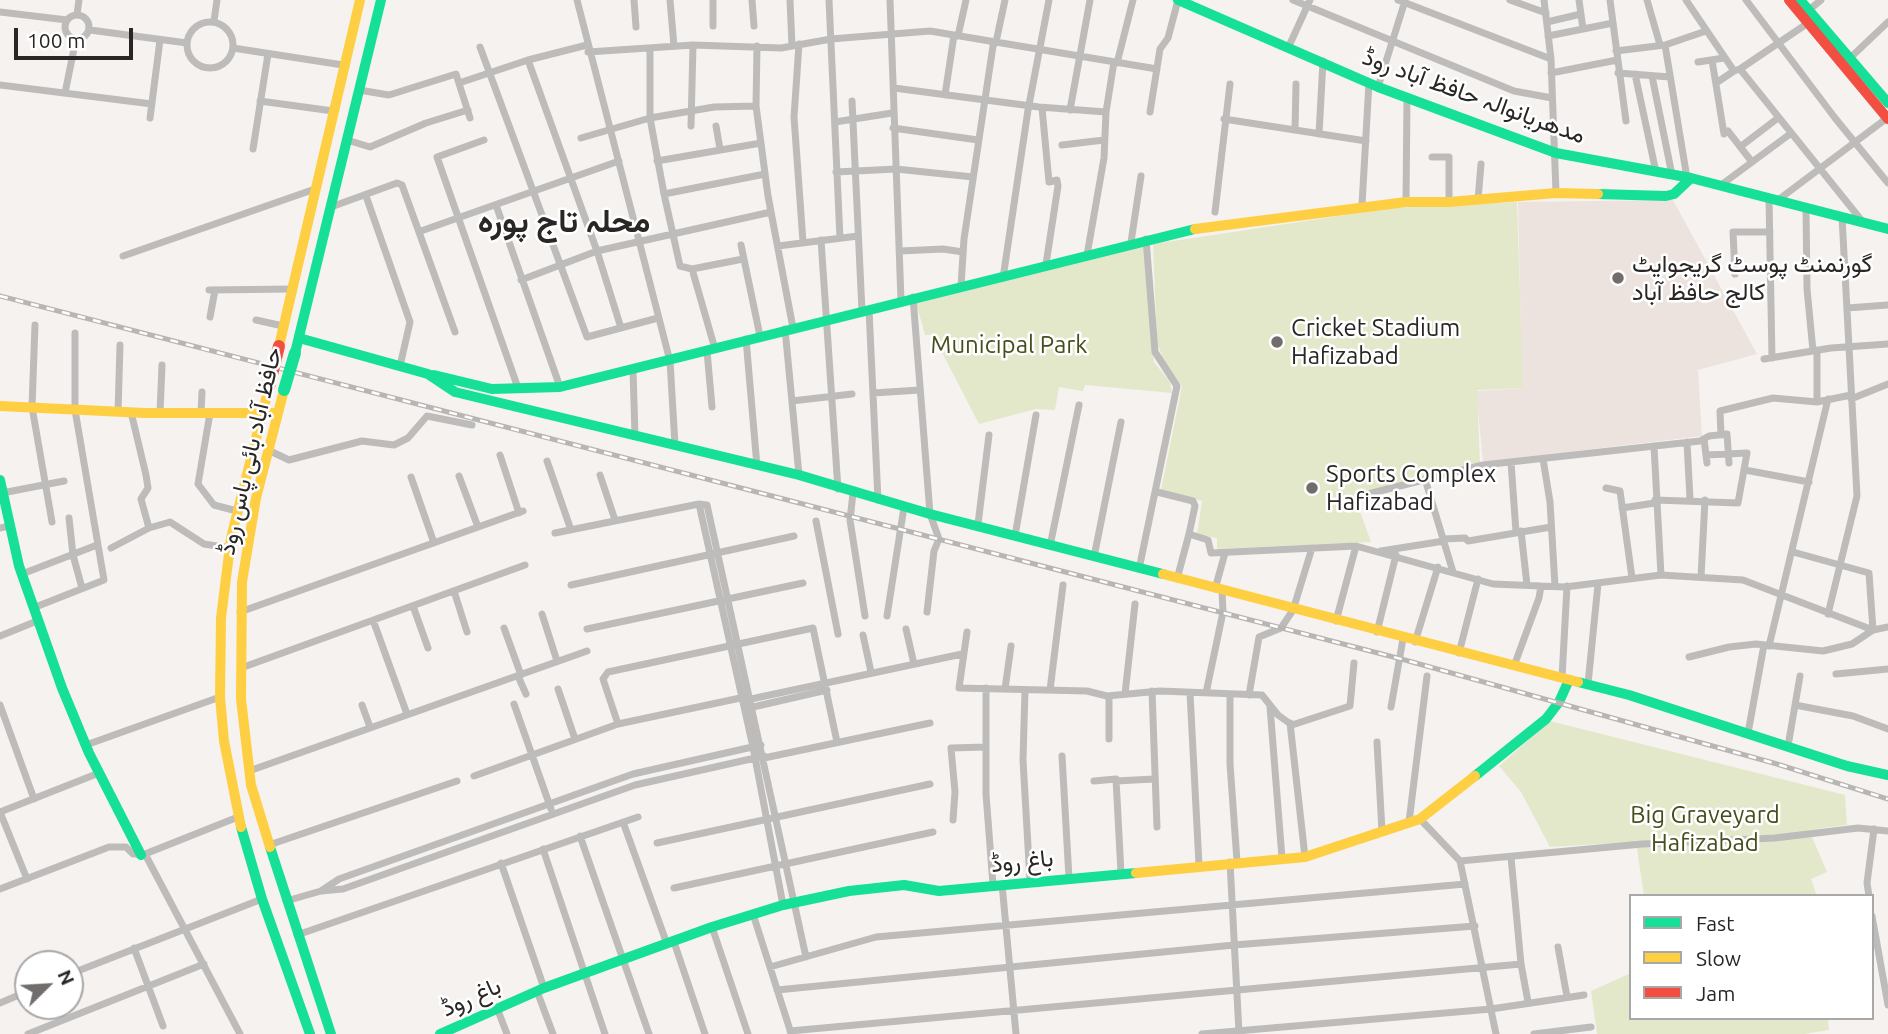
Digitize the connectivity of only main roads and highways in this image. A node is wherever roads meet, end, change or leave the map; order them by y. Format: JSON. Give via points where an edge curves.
{"nodes":[{"id":1,"x":359,"y":0,"type":"edge"},
{"id":2,"x":381,"y":0,"type":"edge"},
{"id":3,"x":1178,"y":0,"type":"edge"},
{"id":4,"x":1789,"y":0,"type":"edge"},
{"id":5,"x":1800,"y":0,"type":"edge"},
{"id":6,"x":1808,"y":17,"type":"junction"},
{"id":7,"x":1887,"y":100,"type":"edge"},
{"id":8,"x":1888,"y":118,"type":"edge"},
{"id":9,"x":1689,"y":178,"type":"junction"},
{"id":10,"x":1888,"y":229,"type":"edge"},
{"id":11,"x":299,"y":338,"type":"junction"},
{"id":12,"x":428,"y":374,"type":"junction"},
{"id":13,"x":0,"y":406,"type":"edge"},
{"id":14,"x":262,"y":413,"type":"junction"},
{"id":15,"x":278,"y":413,"type":"junction"},
{"id":16,"x":1,"y":487,"type":"edge"},
{"id":17,"x":4,"y":527,"type":"edge"},
{"id":18,"x":1565,"y":679,"type":"junction"},
{"id":19,"x":1888,"y":775,"type":"edge"},
{"id":20,"x":143,"y":855,"type":"road end"},
{"id":21,"x":310,"y":1034,"type":"edge"},
{"id":22,"x":331,"y":1034,"type":"edge"},
{"id":23,"x":440,"y":1034,"type":"edge"}],
"edges":[{"from":1,"to":14,"type":"main road","name":"حافظ آباد بائی پاس روڈ","bridge":true},
{"from":2,"to":11,"type":"main road","name":"حافظ آباد بائی پاس روڈ"},
{"from":3,"to":9,"type":"main road","name":"مدھریانوالہ حافظ آباد روڈ","via":[[1374,85],[1556,153]]},
{"from":4,"to":6,"type":"main road"},
{"from":5,"to":6,"type":"main road"},
{"from":6,"to":7,"type":"main road"},
{"from":6,"to":8,"type":"main road"},
{"from":9,"to":10,"type":"main road","name":"مدھریانوالہ حافظ آباد روڈ"},
{"from":9,"to":12,"type":"main road","via":[[1666,196],[1556,193],[1362,205],[1254,219],[1131,242],[560,387],[492,389]]},
{"from":11,"to":12,"type":"main road"},
{"from":11,"to":15,"type":"main road","name":"حافظ آباد بائی پاس روڈ","bridge":true},
{"from":12,"to":18,"type":"main road","via":[[456,392],[799,475],[1050,546]]},
{"from":13,"to":14,"type":"main road"},
{"from":14,"to":15,"type":"main road"},
{"from":14,"to":21,"type":"main road","name":"حافظ آباد بائی پاس روڈ","via":[[230,548],[221,618],[220,697],[238,817]]},
{"from":15,"to":22,"type":"main road","name":"حافظ آباد بائی پاس روڈ","via":[[248,541],[240,612],[249,771],[268,845]]},
{"from":16,"to":17,"type":"main road"},
{"from":17,"to":20,"type":"main road","via":[[86,745]]},
{"from":18,"to":19,"type":"main road"},
{"from":18,"to":23,"type":"main road","name":"باغ روڈ","via":[[1559,702],[1546,719],[1415,821],[1305,857],[939,891],[904,885],[877,887],[790,904],[712,927],[540,990]]}]}
